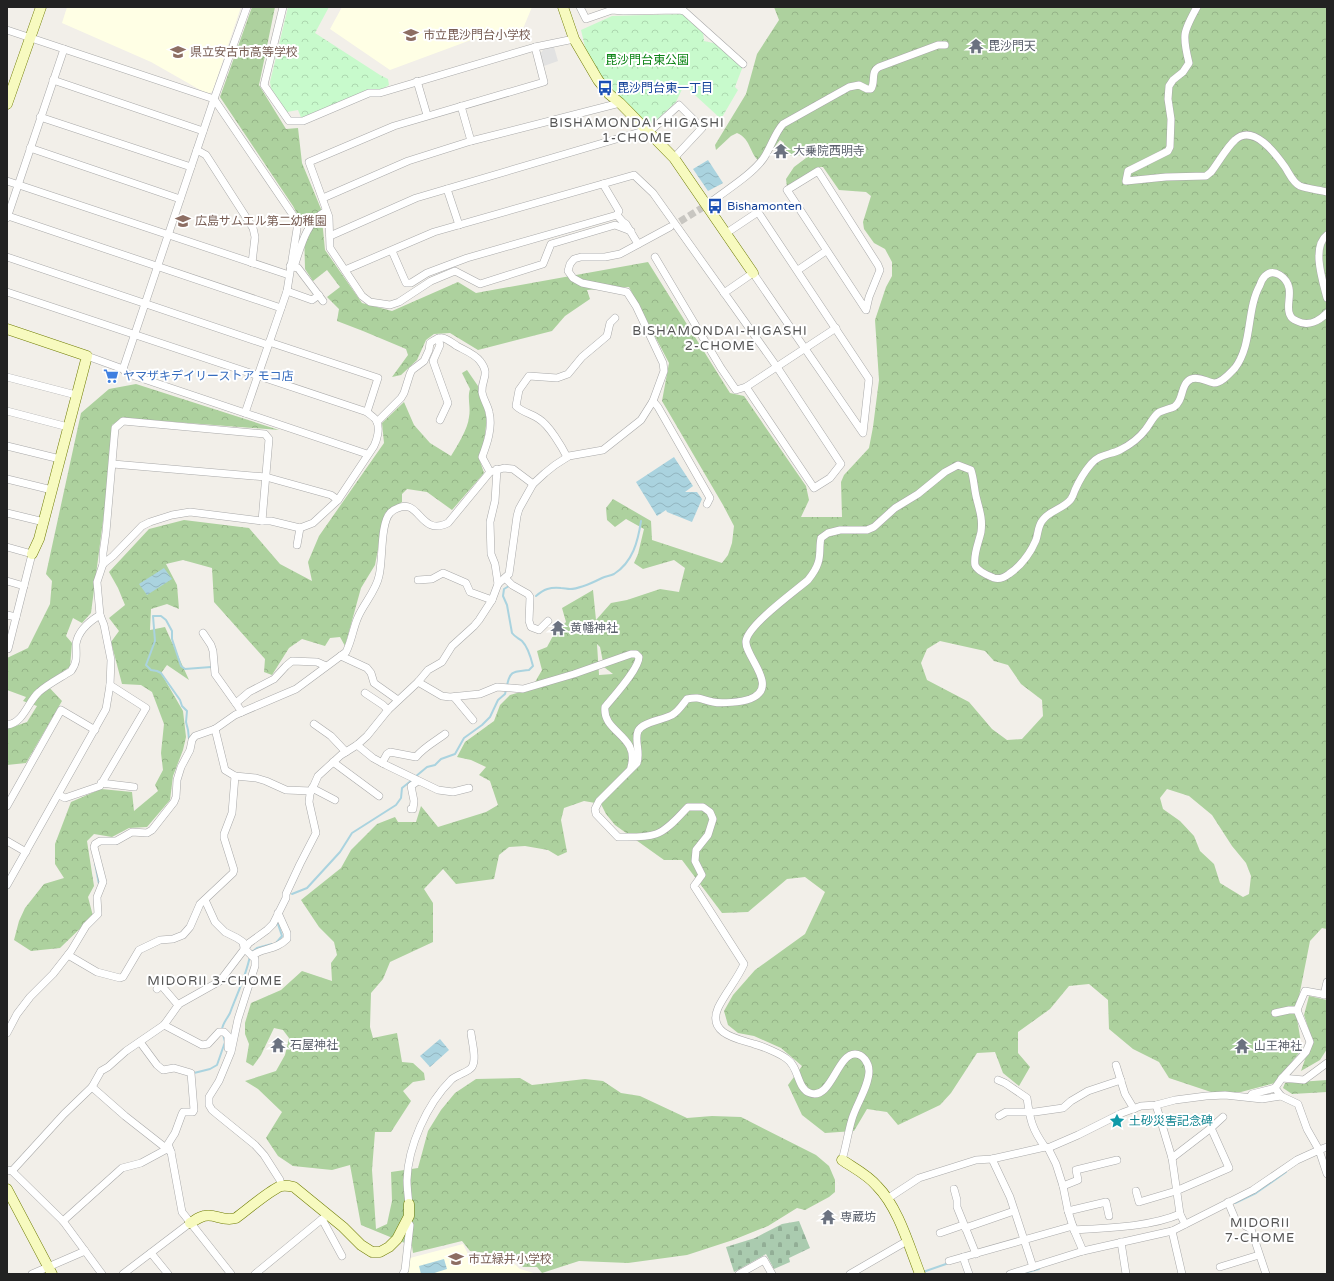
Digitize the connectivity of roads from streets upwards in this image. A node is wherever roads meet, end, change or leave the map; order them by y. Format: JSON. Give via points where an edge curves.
{"nodes":[{"id":1,"x":41,"y":7,"type":"edge"},
{"id":2,"x":247,"y":7,"type":"edge"},
{"id":3,"x":283,"y":7,"type":"edge"},
{"id":4,"x":563,"y":7,"type":"edge"},
{"id":5,"x":580,"y":7,"type":"edge"},
{"id":6,"x":1197,"y":7,"type":"edge"},
{"id":7,"x":622,"y":9,"type":"edge"},
{"id":8,"x":7,"y":30,"type":"edge"},
{"id":9,"x":30,"y":37,"type":"junction"},
{"id":10,"x":574,"y":39,"type":"junction"},
{"id":11,"x":945,"y":45,"type":"dead end"},
{"id":12,"x":535,"y":47,"type":"junction"},
{"id":13,"x":64,"y":49,"type":"junction"},
{"id":14,"x":743,"y":64,"type":"dead end"},
{"id":15,"x":53,"y":80,"type":"junction"},
{"id":16,"x":417,"y":81,"type":"junction"},
{"id":17,"x":214,"y":99,"type":"junction"},
{"id":18,"x":620,"y":103,"type":"junction"},
{"id":19,"x":7,"y":104,"type":"edge"},
{"id":20,"x":461,"y":106,"type":"junction"},
{"id":21,"x":427,"y":115,"type":"junction"},
{"id":22,"x":40,"y":117,"type":"junction"},
{"id":23,"x":203,"y":130,"type":"junction"},
{"id":24,"x":647,"y":132,"type":"junction"},
{"id":25,"x":471,"y":141,"type":"junction"},
{"id":26,"x":30,"y":148,"type":"junction"},
{"id":27,"x":196,"y":150,"type":"junction"},
{"id":28,"x":674,"y":158,"type":"junction"},
{"id":29,"x":191,"y":167,"type":"junction"},
{"id":30,"x":7,"y":181,"type":"edge"},
{"id":31,"x":603,"y":184,"type":"junction"},
{"id":32,"x":18,"y":185,"type":"junction"},
{"id":33,"x":447,"y":189,"type":"junction"},
{"id":34,"x":1327,"y":192,"type":"edge"},
{"id":35,"x":322,"y":198,"type":"junction"},
{"id":36,"x":180,"y":199,"type":"junction"},
{"id":37,"x":712,"y":202,"type":"tunnel mouth"},
{"id":38,"x":326,"y":211,"type":"junction"},
{"id":39,"x":617,"y":215,"type":"junction"},
{"id":40,"x":7,"y":217,"type":"edge"},
{"id":41,"x":459,"y":225,"type":"junction"},
{"id":42,"x":670,"y":227,"type":"tunnel mouth"},
{"id":43,"x":631,"y":231,"type":"junction"},
{"id":44,"x":726,"y":234,"type":"junction"},
{"id":45,"x":168,"y":235,"type":"junction"},
{"id":46,"x":1327,"y":235,"type":"edge"},
{"id":47,"x":330,"y":236,"type":"junction"},
{"id":48,"x":638,"y":244,"type":"junction"},
{"id":49,"x":392,"y":251,"type":"junction"},
{"id":50,"x":826,"y":251,"type":"junction"},
{"id":51,"x":7,"y":257,"type":"edge"},
{"id":52,"x":655,"y":257,"type":"dead end"},
{"id":53,"x":252,"y":263,"type":"junction"},
{"id":54,"x":158,"y":266,"type":"junction"},
{"id":55,"x":292,"y":267,"type":"junction"},
{"id":56,"x":345,"y":270,"type":"junction"},
{"id":57,"x":798,"y":270,"type":"junction"},
{"id":58,"x":753,"y":273,"type":"junction"},
{"id":59,"x":289,"y":275,"type":"junction"},
{"id":60,"x":287,"y":291,"type":"junction"},
{"id":61,"x":7,"y":292,"type":"edge"},
{"id":62,"x":724,"y":293,"type":"junction"},
{"id":63,"x":1327,"y":298,"type":"edge"},
{"id":64,"x":145,"y":303,"type":"junction"},
{"id":65,"x":281,"y":308,"type":"junction"},
{"id":66,"x":1327,"y":313,"type":"edge"},
{"id":67,"x":615,"y":318,"type":"dead end"},
{"id":68,"x":836,"y":328,"type":"junction"},
{"id":69,"x":7,"y":329,"type":"edge"},
{"id":70,"x":134,"y":334,"type":"junction"},
{"id":71,"x":438,"y":338,"type":"junction"},
{"id":72,"x":268,"y":343,"type":"junction"},
{"id":73,"x":806,"y":348,"type":"junction"},
{"id":74,"x":87,"y":356,"type":"junction"},
{"id":75,"x":777,"y":367,"type":"junction"},
{"id":76,"x":123,"y":369,"type":"junction"},
{"id":77,"x":258,"y":376,"type":"junction"},
{"id":78,"x":7,"y":378,"type":"edge"},
{"id":79,"x":746,"y":388,"type":"junction"},
{"id":80,"x":76,"y":395,"type":"junction"},
{"id":81,"x":653,"y":401,"type":"junction"},
{"id":82,"x":7,"y":411,"type":"edge"},
{"id":83,"x":367,"y":412,"type":"junction"},
{"id":84,"x":245,"y":413,"type":"junction"},
{"id":85,"x":440,"y":420,"type":"dead end"},
{"id":86,"x":377,"y":422,"type":"junction"},
{"id":87,"x":68,"y":427,"type":"junction"},
{"id":88,"x":7,"y":446,"type":"edge"},
{"id":89,"x":367,"y":454,"type":"junction"},
{"id":90,"x":567,"y":458,"type":"junction"},
{"id":91,"x":60,"y":459,"type":"junction"},
{"id":92,"x":113,"y":464,"type":"junction"},
{"id":93,"x":493,"y":471,"type":"junction"},
{"id":94,"x":266,"y":477,"type":"junction"},
{"id":95,"x":7,"y":479,"type":"edge"},
{"id":96,"x":533,"y":484,"type":"junction"},
{"id":97,"x":52,"y":490,"type":"junction"},
{"id":98,"x":338,"y":500,"type":"junction"},
{"id":99,"x":707,"y":504,"type":"dead end"},
{"id":100,"x":7,"y":513,"type":"edge"},
{"id":101,"x":262,"y":521,"type":"junction"},
{"id":102,"x":44,"y":522,"type":"junction"},
{"id":103,"x":300,"y":528,"type":"junction"},
{"id":104,"x":297,"y":545,"type":"dead end"},
{"id":105,"x":7,"y":547,"type":"edge"},
{"id":106,"x":32,"y":554,"type":"junction"},
{"id":107,"x":103,"y":564,"type":"junction"},
{"id":108,"x":505,"y":578,"type":"junction"},
{"id":109,"x":418,"y":580,"type":"dead end"},
{"id":110,"x":7,"y":582,"type":"edge"},
{"id":111,"x":498,"y":584,"type":"junction"},
{"id":112,"x":24,"y":586,"type":"junction"},
{"id":113,"x":492,"y":600,"type":"junction"},
{"id":114,"x":7,"y":615,"type":"edge"},
{"id":115,"x":100,"y":615,"type":"junction"},
{"id":116,"x":16,"y":617,"type":"junction"},
{"id":117,"x":548,"y":621,"type":"dead end"},
{"id":118,"x":203,"y":633,"type":"dead end"},
{"id":119,"x":7,"y":648,"type":"edge"},
{"id":120,"x":341,"y":656,"type":"junction"},
{"id":121,"x":326,"y":666,"type":"junction"},
{"id":122,"x":418,"y":682,"type":"junction"},
{"id":123,"x":110,"y":685,"type":"junction"},
{"id":124,"x":365,"y":693,"type":"dead end"},
{"id":125,"x":454,"y":697,"type":"junction"},
{"id":126,"x":398,"y":700,"type":"junction"},
{"id":127,"x":236,"y":703,"type":"junction"},
{"id":128,"x":388,"y":710,"type":"junction"},
{"id":129,"x":242,"y":712,"type":"junction"},
{"id":130,"x":473,"y":720,"type":"dead end"},
{"id":131,"x":314,"y":724,"type":"dead end"},
{"id":132,"x":7,"y":725,"type":"edge"},
{"id":133,"x":215,"y":729,"type":"junction"},
{"id":134,"x":95,"y":730,"type":"junction"},
{"id":135,"x":445,"y":734,"type":"dead end"},
{"id":136,"x":357,"y":745,"type":"junction"},
{"id":137,"x":346,"y":752,"type":"junction"},
{"id":138,"x":333,"y":762,"type":"junction"},
{"id":139,"x":382,"y":763,"type":"junction"},
{"id":140,"x":631,"y":769,"type":"junction"},
{"id":141,"x":235,"y":776,"type":"junction"},
{"id":142,"x":418,"y":781,"type":"junction"},
{"id":143,"x":101,"y":784,"type":"junction"},
{"id":144,"x":134,"y":787,"type":"dead end"},
{"id":145,"x":469,"y":788,"type":"dead end"},
{"id":146,"x":312,"y":789,"type":"junction"},
{"id":147,"x":59,"y":795,"type":"junction"},
{"id":148,"x":379,"y":796,"type":"dead end"},
{"id":149,"x":335,"y":800,"type":"dead end"},
{"id":150,"x":7,"y":806,"type":"edge"},
{"id":151,"x":411,"y":809,"type":"dead end"},
{"id":152,"x":7,"y":841,"type":"edge"},
{"id":153,"x":26,"y":852,"type":"junction"},
{"id":154,"x":7,"y":885,"type":"edge"},
{"id":155,"x":205,"y":900,"type":"junction"},
{"id":156,"x":278,"y":914,"type":"junction"},
{"id":157,"x":244,"y":948,"type":"junction"},
{"id":158,"x":68,"y":955,"type":"junction"},
{"id":159,"x":252,"y":956,"type":"junction"},
{"id":160,"x":1327,"y":982,"type":"edge"},
{"id":161,"x":157,"y":989,"type":"dead end"},
{"id":162,"x":1325,"y":995,"type":"edge"},
{"id":163,"x":178,"y":1004,"type":"junction"},
{"id":164,"x":1297,"y":1010,"type":"junction"},
{"id":165,"x":1275,"y":1013,"type":"dead end"},
{"id":166,"x":164,"y":1025,"type":"junction"},
{"id":167,"x":7,"y":1033,"type":"edge"},
{"id":168,"x":471,"y":1034,"type":"dead end"},
{"id":169,"x":140,"y":1042,"type":"junction"},
{"id":170,"x":1327,"y":1063,"type":"edge"},
{"id":171,"x":1116,"y":1065,"type":"dead end"},
{"id":172,"x":225,"y":1067,"type":"junction"},
{"id":173,"x":1282,"y":1078,"type":"junction"},
{"id":174,"x":998,"y":1080,"type":"dead end"},
{"id":175,"x":1121,"y":1080,"type":"junction"},
{"id":176,"x":92,"y":1087,"type":"junction"},
{"id":177,"x":1275,"y":1088,"type":"junction"},
{"id":178,"x":1281,"y":1096,"type":"junction"},
{"id":179,"x":1250,"y":1097,"type":"junction"},
{"id":180,"x":1156,"y":1105,"type":"junction"},
{"id":181,"x":1134,"y":1109,"type":"junction"},
{"id":182,"x":1029,"y":1112,"type":"junction"},
{"id":183,"x":999,"y":1116,"type":"dead end"},
{"id":184,"x":1223,"y":1117,"type":"dead end"},
{"id":185,"x":1211,"y":1128,"type":"junction"},
{"id":186,"x":1327,"y":1147,"type":"edge"},
{"id":187,"x":1046,"y":1148,"type":"junction"},
{"id":188,"x":169,"y":1150,"type":"junction"},
{"id":189,"x":1319,"y":1150,"type":"junction"},
{"id":190,"x":1172,"y":1158,"type":"junction"},
{"id":191,"x":992,"y":1159,"type":"junction"},
{"id":192,"x":842,"y":1160,"type":"joint"},
{"id":193,"x":1117,"y":1160,"type":"dead end"},
{"id":194,"x":10,"y":1171,"type":"edge"},
{"id":195,"x":1327,"y":1174,"type":"edge"},
{"id":196,"x":281,"y":1186,"type":"junction"},
{"id":197,"x":1063,"y":1186,"type":"junction"},
{"id":198,"x":7,"y":1189,"type":"edge"},
{"id":199,"x":954,"y":1189,"type":"dead end"},
{"id":200,"x":1136,"y":1191,"type":"dead end"},
{"id":201,"x":1176,"y":1191,"type":"junction"},
{"id":202,"x":887,"y":1199,"type":"junction"},
{"id":203,"x":1228,"y":1202,"type":"junction"},
{"id":204,"x":409,"y":1204,"type":"joint"},
{"id":205,"x":1014,"y":1211,"type":"junction"},
{"id":206,"x":1068,"y":1211,"type":"junction"},
{"id":207,"x":1180,"y":1214,"type":"junction"},
{"id":208,"x":1109,"y":1216,"type":"dead end"},
{"id":209,"x":325,"y":1217,"type":"junction"},
{"id":210,"x":63,"y":1221,"type":"junction"},
{"id":211,"x":407,"y":1221,"type":"junction"},
{"id":212,"x":190,"y":1223,"type":"junction"},
{"id":213,"x":1185,"y":1224,"type":"junction"},
{"id":214,"x":964,"y":1226,"type":"junction"},
{"id":215,"x":1073,"y":1228,"type":"junction"},
{"id":216,"x":1172,"y":1232,"type":"junction"},
{"id":217,"x":940,"y":1233,"type":"dead end"},
{"id":218,"x":1024,"y":1240,"type":"junction"},
{"id":219,"x":907,"y":1241,"type":"junction"},
{"id":220,"x":1121,"y":1242,"type":"junction"},
{"id":221,"x":85,"y":1251,"type":"junction"},
{"id":222,"x":1083,"y":1251,"type":"junction"},
{"id":223,"x":151,"y":1253,"type":"junction"},
{"id":224,"x":976,"y":1254,"type":"junction"},
{"id":225,"x":1259,"y":1255,"type":"junction"},
{"id":226,"x":342,"y":1256,"type":"dead end"},
{"id":227,"x":962,"y":1257,"type":"junction"},
{"id":228,"x":949,"y":1261,"type":"dead end"},
{"id":229,"x":1033,"y":1267,"type":"junction"},
{"id":230,"x":1220,"y":1267,"type":"dead end"},
{"id":231,"x":50,"y":1271,"type":"edge"},
{"id":232,"x":32,"y":1274,"type":"edge"},
{"id":233,"x":102,"y":1274,"type":"edge"},
{"id":234,"x":123,"y":1274,"type":"edge"},
{"id":235,"x":168,"y":1274,"type":"edge"},
{"id":236,"x":231,"y":1274,"type":"edge"},
{"id":237,"x":255,"y":1274,"type":"edge"},
{"id":238,"x":403,"y":1274,"type":"edge"},
{"id":239,"x":739,"y":1274,"type":"edge"},
{"id":240,"x":772,"y":1274,"type":"edge"},
{"id":241,"x":851,"y":1274,"type":"edge"},
{"id":242,"x":920,"y":1274,"type":"edge"},
{"id":243,"x":969,"y":1274,"type":"edge"},
{"id":244,"x":1010,"y":1274,"type":"edge"},
{"id":245,"x":1126,"y":1274,"type":"edge"},
{"id":246,"x":1182,"y":1274,"type":"edge"},
{"id":247,"x":1266,"y":1274,"type":"edge"}],
"edges":[{"from":1,"to":9,"type":"street"},
{"from":2,"to":17,"type":"street"},
{"from":3,"to":16,"type":"street","via":[[264,85],[289,121],[303,121],[369,93],[380,93]]},
{"from":4,"to":10,"type":"street"},
{"from":5,"to":7,"type":"street","via":[[586,19]]},
{"from":6,"to":34,"type":"street","via":[[1185,29],[1188,63],[1169,86],[1170,147],[1168,151],[1128,170],[1126,181],[1206,176],[1235,140],[1243,135],[1251,135],[1275,153],[1294,182],[1300,186]]},
{"from":7,"to":14,"type":"street","via":[[684,11]]},
{"from":8,"to":9,"type":"street"},
{"from":9,"to":13,"type":"street"},
{"from":9,"to":19,"type":"street"},
{"from":10,"to":12,"type":"street"},
{"from":10,"to":18,"type":"street","via":[[598,80]]},
{"from":11,"to":37,"type":"street","via":[[938,45],[878,67],[873,74],[871,88],[859,85],[850,87],[783,124],[759,164]]},
{"from":12,"to":16,"type":"street"},
{"from":12,"to":20,"type":"street","via":[[544,82]]},
{"from":13,"to":15,"type":"street"},
{"from":13,"to":17,"type":"street"},
{"from":15,"to":22,"type":"street"},
{"from":15,"to":23,"type":"street"},
{"from":16,"to":21,"type":"street"},
{"from":17,"to":23,"type":"street"},
{"from":17,"to":55,"type":"street","via":[[297,222]]},
{"from":18,"to":24,"type":"street"},
{"from":18,"to":25,"type":"street"},
{"from":20,"to":21,"type":"street"},
{"from":20,"to":25,"type":"street"},
{"from":21,"to":35,"type":"street","via":[[309,162]]},
{"from":22,"to":26,"type":"street"},
{"from":22,"to":29,"type":"street"},
{"from":23,"to":27,"type":"street"},
{"from":24,"to":28,"type":"street"},
{"from":24,"to":28,"type":"street","via":[[679,105],[702,128]]},
{"from":24,"to":33,"type":"street"},
{"from":25,"to":35,"type":"street","via":[[408,161]]},
{"from":26,"to":32,"type":"street"},
{"from":26,"to":36,"type":"street"},
{"from":27,"to":29,"type":"street"},
{"from":27,"to":53,"type":"street","via":[[206,155],[253,228],[255,237]]},
{"from":28,"to":44,"type":"street"},
{"from":29,"to":36,"type":"street"},
{"from":30,"to":32,"type":"street"},
{"from":31,"to":39,"type":"street","via":[[619,211]]},
{"from":31,"to":41,"type":"street"},
{"from":31,"to":62,"type":"street","via":[[634,175],[653,193]]},
{"from":32,"to":40,"type":"street"},
{"from":32,"to":45,"type":"street"},
{"from":33,"to":41,"type":"street"},
{"from":33,"to":47,"type":"street","via":[[416,198]]},
{"from":35,"to":38,"type":"street"},
{"from":36,"to":45,"type":"street"},
{"from":38,"to":47,"type":"street"},
{"from":38,"to":55,"type":"street","via":[[320,214],[304,235]]},
{"from":39,"to":43,"type":"street"},
{"from":39,"to":49,"type":"street","via":[[467,258],[427,273],[410,283],[406,283]]},
{"from":40,"to":54,"type":"street"},
{"from":41,"to":49,"type":"street","via":[[434,232]]},
{"from":42,"to":48,"type":"street"},
{"from":43,"to":48,"type":"street"},
{"from":43,"to":56,"type":"street","via":[[615,225],[551,244],[542,264],[480,284],[455,271],[431,281],[390,305],[370,302],[362,296]]},
{"from":44,"to":57,"type":"street","via":[[758,212]]},
{"from":44,"to":58,"type":"street"},
{"from":45,"to":53,"type":"street"},
{"from":45,"to":54,"type":"street"},
{"from":46,"to":63,"type":"street","via":[[1322,239],[1319,250],[1319,268]]},
{"from":47,"to":56,"type":"street","via":[[330,248]]},
{"from":48,"to":81,"type":"street","via":[[620,254],[574,259],[568,271],[573,278],[582,283],[627,292],[631,297],[663,363],[664,371]]},
{"from":49,"to":56,"type":"street"},
{"from":50,"to":50,"type":"street","via":[[787,190],[818,171],[878,264],[880,270],[866,310]]},
{"from":50,"to":57,"type":"street"},
{"from":51,"to":64,"type":"street"},
{"from":52,"to":79,"type":"street","via":[[736,390]]},
{"from":53,"to":59,"type":"street"},
{"from":54,"to":64,"type":"street"},
{"from":54,"to":65,"type":"street"},
{"from":55,"to":59,"type":"street"},
{"from":55,"to":60,"type":"street","via":[[298,268],[321,298],[312,300]]},
{"from":57,"to":68,"type":"street"},
{"from":58,"to":62,"type":"street"},
{"from":58,"to":73,"type":"street"},
{"from":59,"to":60,"type":"street"},
{"from":60,"to":65,"type":"street"},
{"from":61,"to":70,"type":"street"},
{"from":62,"to":75,"type":"street"},
{"from":64,"to":70,"type":"street"},
{"from":64,"to":72,"type":"street"},
{"from":65,"to":72,"type":"street"},
{"from":66,"to":140,"type":"street","via":[[1321,319],[1308,324],[1293,319],[1289,314],[1288,284],[1279,274],[1265,276],[1254,296],[1244,351],[1235,367],[1218,382],[1197,378],[1190,380],[1185,384],[1178,404],[1159,413],[1136,440],[1120,450],[1095,459],[1068,503],[1051,512],[1040,522],[1029,555],[1017,568],[1002,578],[996,579],[977,568],[975,564],[982,518],[971,470],[958,465],[895,508],[874,527],[867,530],[840,530],[828,533],[821,538],[819,562],[808,580],[753,626],[746,636],[745,644],[761,677],[762,686],[757,695],[726,703],[714,703],[696,697],[687,699],[674,715],[643,726],[639,730],[637,736],[640,756]]},
{"from":67,"to":90,"type":"street","via":[[610,323],[607,336],[582,357],[568,374],[556,378],[531,375],[519,390],[516,406],[546,424]]},
{"from":68,"to":73,"type":"street"},
{"from":68,"to":73,"type":"street","via":[[869,379],[863,433]]},
{"from":69,"to":74,"type":"street"},
{"from":70,"to":76,"type":"street"},
{"from":70,"to":77,"type":"street"},
{"from":71,"to":85,"type":"street","via":[[440,345],[433,361],[448,403]]},
{"from":71,"to":86,"type":"street","via":[[430,343],[424,361],[412,370],[401,398]]},
{"from":71,"to":93,"type":"street","via":[[447,338],[475,356],[485,370],[486,379],[482,386],[482,395],[491,418],[488,440],[482,457]]},
{"from":72,"to":77,"type":"street"},
{"from":72,"to":83,"type":"street","via":[[378,378]]},
{"from":73,"to":75,"type":"street"},
{"from":74,"to":76,"type":"street"},
{"from":74,"to":80,"type":"street"},
{"from":75,"to":79,"type":"street"},
{"from":75,"to":79,"type":"street","via":[[841,464],[830,478],[814,488]]},
{"from":76,"to":84,"type":"street","via":[[126,373]]},
{"from":77,"to":83,"type":"street"},
{"from":77,"to":84,"type":"street"},
{"from":78,"to":80,"type":"street"},
{"from":80,"to":87,"type":"street"},
{"from":81,"to":90,"type":"street","via":[[641,420],[603,450]]},
{"from":81,"to":99,"type":"street","via":[[710,498]]},
{"from":82,"to":87,"type":"street"},
{"from":83,"to":86,"type":"street"},
{"from":84,"to":89,"type":"street"},
{"from":86,"to":89,"type":"street","via":[[377,441]]},
{"from":87,"to":91,"type":"street"},
{"from":88,"to":91,"type":"street"},
{"from":89,"to":98,"type":"street"},
{"from":90,"to":96,"type":"street","via":[[554,465]]},
{"from":91,"to":97,"type":"street"},
{"from":92,"to":94,"type":"street"},
{"from":92,"to":94,"type":"street","via":[[115,428],[122,421],[265,434],[269,439]]},
{"from":92,"to":107,"type":"street"},
{"from":93,"to":96,"type":"street","via":[[513,469]]},
{"from":93,"to":111,"type":"street","via":[[495,501],[490,522],[491,554]]},
{"from":93,"to":120,"type":"street","via":[[448,523],[441,526],[434,527],[427,523],[413,509],[406,506],[390,512],[384,532],[379,576],[358,616],[346,652]]},
{"from":94,"to":98,"type":"street","via":[[331,495]]},
{"from":94,"to":101,"type":"street"},
{"from":95,"to":97,"type":"street"},
{"from":96,"to":108,"type":"street","via":[[519,509],[509,574]]},
{"from":97,"to":102,"type":"street"},
{"from":98,"to":103,"type":"street","via":[[313,524]]},
{"from":100,"to":102,"type":"street"},
{"from":101,"to":103,"type":"street"},
{"from":101,"to":107,"type":"street","via":[[190,512],[172,515],[142,526]]},
{"from":102,"to":106,"type":"street"},
{"from":103,"to":104,"type":"street"},
{"from":105,"to":106,"type":"street"},
{"from":106,"to":112,"type":"street"},
{"from":107,"to":115,"type":"street","via":[[97,582]]},
{"from":108,"to":111,"type":"street"},
{"from":108,"to":117,"type":"street","via":[[530,597],[529,621],[532,627],[539,630]]},
{"from":109,"to":113,"type":"street","via":[[432,579],[443,573],[466,583],[470,592]]},
{"from":110,"to":112,"type":"street"},
{"from":111,"to":113,"type":"street"},
{"from":112,"to":116,"type":"street"},
{"from":113,"to":122,"type":"street","via":[[479,620],[452,646],[442,662],[428,670]]},
{"from":114,"to":116,"type":"street"},
{"from":115,"to":123,"type":"street","via":[[112,660]]},
{"from":115,"to":132,"type":"street","via":[[90,620],[79,635],[76,642],[75,666],[71,671],[39,692],[19,719]]},
{"from":116,"to":119,"type":"street"},
{"from":118,"to":127,"type":"street","via":[[213,651],[215,674]]},
{"from":120,"to":121,"type":"street"},
{"from":120,"to":126,"type":"street","via":[[367,668],[374,683]]},
{"from":121,"to":127,"type":"street","via":[[317,662],[292,661],[274,679],[249,692]]},
{"from":121,"to":129,"type":"street","via":[[296,689]]},
{"from":122,"to":125,"type":"street","via":[[442,696]]},
{"from":122,"to":126,"type":"street"},
{"from":123,"to":134,"type":"street","via":[[106,709]]},
{"from":123,"to":143,"type":"street","via":[[146,708]]},
{"from":124,"to":128,"type":"street"},
{"from":125,"to":130,"type":"street"},
{"from":125,"to":140,"type":"street","via":[[480,694],[497,687],[523,690],[636,654],[639,656],[639,662],[604,711],[607,721],[632,750],[634,758]]},
{"from":126,"to":128,"type":"street"},
{"from":127,"to":129,"type":"street"},
{"from":128,"to":136,"type":"street"},
{"from":129,"to":133,"type":"street"},
{"from":131,"to":137,"type":"street","via":[[331,736]]},
{"from":133,"to":141,"type":"street","via":[[225,770]]},
{"from":133,"to":158,"type":"street","via":[[199,734],[192,740],[176,780],[174,802],[152,830],[147,833],[132,832],[116,841],[100,841],[95,844],[103,882],[97,898],[98,914],[86,926]]},
{"from":134,"to":147,"type":"street"},
{"from":134,"to":150,"type":"street","via":[[61,710]]},
{"from":135,"to":139,"type":"street","via":[[416,757],[390,752]]},
{"from":136,"to":137,"type":"street"},
{"from":136,"to":139,"type":"street"},
{"from":137,"to":138,"type":"street"},
{"from":138,"to":146,"type":"street","via":[[318,776]]},
{"from":138,"to":148,"type":"street"},
{"from":139,"to":142,"type":"street"},
{"from":140,"to":192,"type":"street","via":[[595,809],[596,814],[618,837],[658,834],[688,808],[703,807],[713,818],[708,835],[696,850],[695,861],[702,875],[694,886],[744,964],[715,1017],[724,1034],[756,1044],[788,1059],[797,1071],[802,1087],[809,1093],[816,1094],[824,1090],[848,1056],[861,1056],[867,1062],[868,1077],[852,1118]]},
{"from":141,"to":146,"type":"street","via":[[256,778],[286,790]]},
{"from":141,"to":155,"type":"street","via":[[232,813],[224,834],[234,870]]},
{"from":142,"to":145,"type":"street","via":[[438,790],[453,792]]},
{"from":142,"to":151,"type":"street","via":[[411,786],[414,801]]},
{"from":143,"to":144,"type":"street"},
{"from":143,"to":147,"type":"street","via":[[65,798]]},
{"from":146,"to":149,"type":"street"},
{"from":146,"to":156,"type":"street","via":[[309,802],[316,833]]},
{"from":147,"to":153,"type":"street"},
{"from":152,"to":153,"type":"street"},
{"from":153,"to":154,"type":"street"},
{"from":155,"to":157,"type":"street","via":[[216,922],[225,932],[243,942]]},
{"from":155,"to":158,"type":"street","via":[[200,904],[190,927],[183,935],[160,940],[139,950],[123,977],[97,972]]},
{"from":156,"to":157,"type":"street","via":[[267,930]]},
{"from":156,"to":159,"type":"street","via":[[287,933],[286,939],[273,948],[256,952]]},
{"from":157,"to":159,"type":"street"},
{"from":157,"to":163,"type":"street","via":[[220,981]]},
{"from":158,"to":167,"type":"street","via":[[30,997]]},
{"from":159,"to":172,"type":"street","via":[[255,966]]},
{"from":160,"to":162,"type":"street"},
{"from":161,"to":163,"type":"street","via":[[161,985]]},
{"from":162,"to":164,"type":"street","via":[[1305,991]]},
{"from":163,"to":166,"type":"street"},
{"from":164,"to":165,"type":"street"},
{"from":164,"to":173,"type":"street","via":[[1310,1042],[1306,1052]]},
{"from":166,"to":169,"type":"street"},
{"from":166,"to":172,"type":"street","via":[[202,1045],[208,1044],[219,1032],[224,1032],[229,1043]]},
{"from":168,"to":204,"type":"street","via":[[474,1061],[472,1068],[452,1079],[430,1106],[415,1141],[407,1180]]},
{"from":169,"to":176,"type":"street","via":[[101,1071]]},
{"from":169,"to":188,"type":"street","via":[[163,1070],[174,1068],[191,1073],[194,1110],[183,1112],[168,1144]]},
{"from":170,"to":173,"type":"street","via":[[1304,1080]]},
{"from":171,"to":175,"type":"street"},
{"from":172,"to":196,"type":"street","via":[[209,1097],[209,1105],[264,1155],[280,1180]]},
{"from":173,"to":177,"type":"street"},
{"from":174,"to":182,"type":"street","via":[[1027,1098]]},
{"from":175,"to":181,"type":"street","via":[[1124,1094]]},
{"from":175,"to":182,"type":"street","via":[[1088,1091],[1063,1108]]},
{"from":176,"to":188,"type":"street"},
{"from":176,"to":194,"type":"street"},
{"from":177,"to":178,"type":"street"},
{"from":177,"to":179,"type":"street","via":[[1252,1094]]},
{"from":178,"to":179,"type":"street","via":[[1262,1099]]},
{"from":178,"to":189,"type":"street","via":[[1298,1104],[1307,1129]]},
{"from":179,"to":180,"type":"street","via":[[1206,1096]]},
{"from":180,"to":181,"type":"street"},
{"from":180,"to":190,"type":"street"},
{"from":181,"to":187,"type":"street"},
{"from":182,"to":183,"type":"street","via":[[1006,1112]]},
{"from":182,"to":187,"type":"street","via":[[1035,1133]]},
{"from":184,"to":185,"type":"street"},
{"from":185,"to":190,"type":"street"},
{"from":185,"to":201,"type":"street","via":[[1229,1168]]},
{"from":186,"to":189,"type":"street"},
{"from":187,"to":191,"type":"street"},
{"from":187,"to":197,"type":"street","via":[[1056,1164]]},
{"from":188,"to":210,"type":"street","via":[[141,1163],[122,1168]]},
{"from":188,"to":212,"type":"street","via":[[182,1212]]},
{"from":189,"to":195,"type":"street"},
{"from":189,"to":203,"type":"street","via":[[1297,1160],[1253,1190]]},
{"from":190,"to":201,"type":"street"},
{"from":191,"to":202,"type":"street","via":[[976,1160],[919,1178]]},
{"from":191,"to":205,"type":"street"},
{"from":192,"to":202,"type":"street","via":[[877,1186]]},
{"from":193,"to":197,"type":"street","via":[[1076,1170],[1078,1180]]},
{"from":194,"to":210,"type":"street"},
{"from":196,"to":209,"type":"street","via":[[294,1187]]},
{"from":196,"to":212,"type":"street","via":[[236,1218],[229,1220],[212,1215]]},
{"from":197,"to":206,"type":"street"},
{"from":198,"to":231,"type":"street"},
{"from":199,"to":214,"type":"street"},
{"from":200,"to":201,"type":"street","via":[[1139,1202]]},
{"from":201,"to":207,"type":"street"},
{"from":202,"to":219,"type":"street"},
{"from":203,"to":213,"type":"street"},
{"from":203,"to":225,"type":"street","via":[[1236,1221],[1251,1229]]},
{"from":204,"to":211,"type":"street","via":[[410,1216]]},
{"from":205,"to":214,"type":"street"},
{"from":205,"to":218,"type":"street"},
{"from":206,"to":208,"type":"street","via":[[1106,1202]]},
{"from":206,"to":215,"type":"street"},
{"from":207,"to":213,"type":"street"},
{"from":207,"to":215,"type":"street","via":[[1129,1225]]},
{"from":209,"to":211,"type":"street","via":[[343,1227],[372,1252],[380,1252],[389,1247],[397,1239]]},
{"from":209,"to":226,"type":"street"},
{"from":209,"to":237,"type":"street"},
{"from":210,"to":221,"type":"street"},
{"from":211,"to":238,"type":"street","via":[[410,1225]]},
{"from":212,"to":223,"type":"street"},
{"from":212,"to":236,"type":"street"},
{"from":213,"to":216,"type":"street"},
{"from":214,"to":217,"type":"street"},
{"from":214,"to":224,"type":"street"},
{"from":215,"to":218,"type":"street"},
{"from":215,"to":222,"type":"street"},
{"from":216,"to":220,"type":"street"},
{"from":216,"to":246,"type":"street"},
{"from":218,"to":224,"type":"street"},
{"from":218,"to":229,"type":"street"},
{"from":219,"to":241,"type":"street"},
{"from":219,"to":242,"type":"street"},
{"from":220,"to":222,"type":"street"},
{"from":220,"to":245,"type":"street"},
{"from":221,"to":231,"type":"street"},
{"from":221,"to":233,"type":"street"},
{"from":222,"to":229,"type":"street"},
{"from":223,"to":234,"type":"street"},
{"from":223,"to":235,"type":"street"},
{"from":224,"to":227,"type":"street"},
{"from":225,"to":230,"type":"street"},
{"from":225,"to":247,"type":"street"},
{"from":227,"to":228,"type":"street"},
{"from":227,"to":243,"type":"street"},
{"from":229,"to":244,"type":"street"},
{"from":231,"to":232,"type":"street"},
{"from":239,"to":240,"type":"street","via":[[764,1260]]}]}
